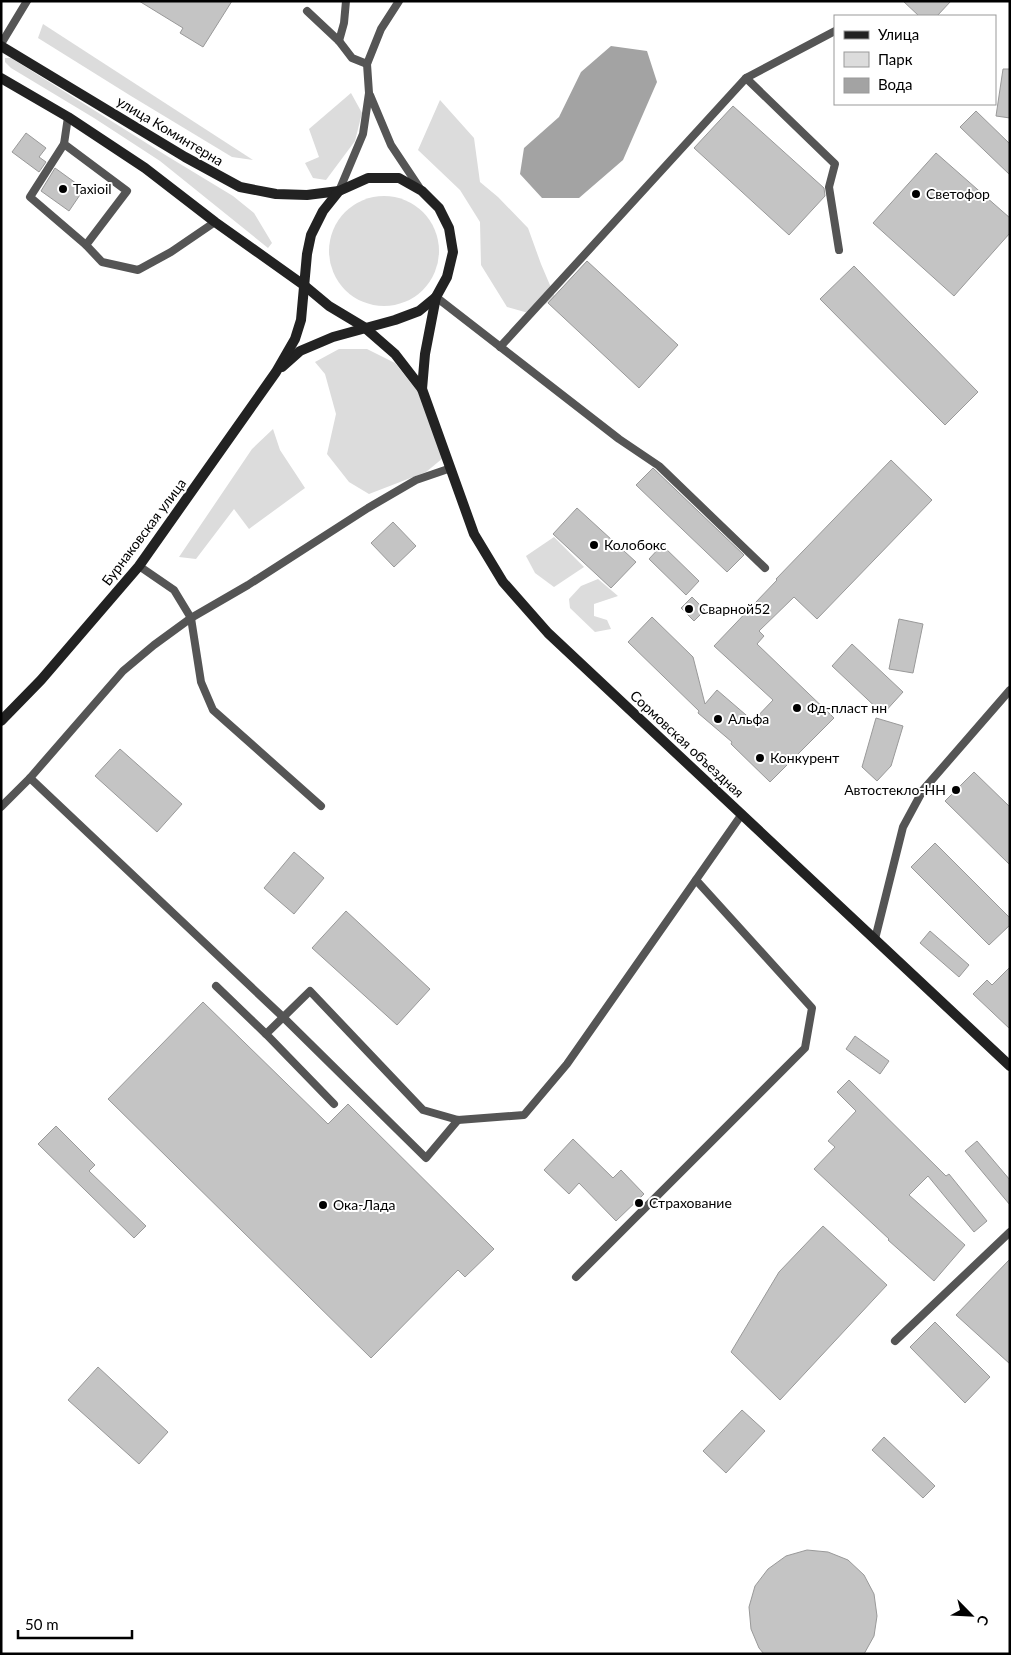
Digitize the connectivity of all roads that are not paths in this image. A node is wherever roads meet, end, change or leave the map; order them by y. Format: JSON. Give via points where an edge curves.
{"nodes":[{"id":1,"x":28,"y":1,"type":"edge"},
{"id":2,"x":346,"y":1,"type":"edge"},
{"id":3,"x":399,"y":1,"type":"edge"},
{"id":4,"x":307,"y":11,"type":"dead end"},
{"id":5,"x":834,"y":32,"type":"edge"},
{"id":6,"x":338,"y":41,"type":"junction"},
{"id":7,"x":1,"y":45,"type":"edge"},
{"id":8,"x":367,"y":64,"type":"junction"},
{"id":9,"x":1,"y":78,"type":"edge"},
{"id":10,"x":746,"y":78,"type":"junction"},
{"id":11,"x":369,"y":93,"type":"junction"},
{"id":12,"x":68,"y":117,"type":"junction"},
{"id":13,"x":64,"y":144,"type":"junction"},
{"id":14,"x":339,"y":191,"type":"junction"},
{"id":15,"x":422,"y":191,"type":"junction"},
{"id":16,"x":215,"y":222,"type":"junction"},
{"id":17,"x":86,"y":245,"type":"junction"},
{"id":18,"x":839,"y":250,"type":"dead end"},
{"id":19,"x":305,"y":286,"type":"junction"},
{"id":20,"x":436,"y":297,"type":"junction"},
{"id":21,"x":364,"y":327,"type":"junction"},
{"id":22,"x":500,"y":346,"type":"junction"},
{"id":23,"x":276,"y":372,"type":"junction"},
{"id":24,"x":422,"y":389,"type":"junction"},
{"id":25,"x":451,"y":468,"type":"junction"},
{"id":26,"x":139,"y":566,"type":"junction"},
{"id":27,"x":765,"y":568,"type":"dead end"},
{"id":28,"x":191,"y":618,"type":"junction"},
{"id":29,"x":1010,"y":690,"type":"edge"},
{"id":30,"x":1,"y":722,"type":"edge"},
{"id":31,"x":30,"y":778,"type":"junction"},
{"id":32,"x":321,"y":806,"type":"dead end"},
{"id":33,"x":1,"y":807,"type":"edge"},
{"id":34,"x":742,"y":814,"type":"junction"},
{"id":35,"x":696,"y":880,"type":"junction"},
{"id":36,"x":875,"y":939,"type":"junction"},
{"id":37,"x":216,"y":986,"type":"dead end"},
{"id":38,"x":284,"y":1018,"type":"junction"},
{"id":39,"x":266,"y":1034,"type":"junction"},
{"id":40,"x":1010,"y":1066,"type":"edge"},
{"id":41,"x":334,"y":1104,"type":"dead end"},
{"id":42,"x":458,"y":1120,"type":"junction"},
{"id":43,"x":1010,"y":1232,"type":"edge"},
{"id":44,"x":576,"y":1277,"type":"dead end"},
{"id":45,"x":895,"y":1342,"type":"dead end"}],
"edges":[{"from":1,"to":7,"type":"lane"},
{"from":2,"to":6,"type":"lane"},
{"from":3,"to":8,"type":"lane","via":[[381,29]]},
{"from":4,"to":6,"type":"lane"},
{"from":5,"to":10,"type":"lane"},
{"from":6,"to":8,"type":"lane","via":[[352,58]]},
{"from":7,"to":14,"type":"main road","name":"улица Коминтерна","via":[[240,187],[276,194]]},
{"from":8,"to":11,"type":"lane"},
{"from":9,"to":12,"type":"main road"},
{"from":10,"to":18,"type":"lane","via":[[835,164],[829,187]]},
{"from":10,"to":22,"type":"lane"},
{"from":11,"to":14,"type":"lane","via":[[363,134]]},
{"from":11,"to":15,"type":"lane","via":[[391,145]]},
{"from":12,"to":13,"type":"lane"},
{"from":12,"to":16,"type":"main road","via":[[145,168]]},
{"from":13,"to":17,"type":"lane","via":[[30,197]]},
{"from":13,"to":17,"type":"lane","via":[[127,191]]},
{"from":14,"to":15,"type":"main road","via":[[368,178],[399,178]]},
{"from":14,"to":19,"type":"main road","via":[[323,211],[311,235]]},
{"from":15,"to":20,"type":"main road","via":[[439,208],[450,228],[453,252],[447,276]]},
{"from":16,"to":17,"type":"lane","via":[[138,270],[102,262]]},
{"from":16,"to":19,"type":"main road"},
{"from":19,"to":21,"type":"main road","via":[[328,306]]},
{"from":19,"to":23,"type":"main road","via":[[295,339]]},
{"from":20,"to":21,"type":"main road","via":[[419,311]]},
{"from":20,"to":22,"type":"lane"},
{"from":20,"to":24,"type":"main road"},
{"from":21,"to":23,"type":"main road","via":[[300,351]]},
{"from":21,"to":24,"type":"main road","via":[[394,354]]},
{"from":22,"to":27,"type":"lane","via":[[619,439],[660,466]]},
{"from":23,"to":26,"type":"main road","name":"Бурнаковская улица"},
{"from":24,"to":25,"type":"main road","name":"Сормовская объездная"},
{"from":25,"to":28,"type":"lane","via":[[416,480]]},
{"from":25,"to":34,"type":"main road","name":"Сормовская объездная","via":[[474,534],[503,582],[548,633]]},
{"from":26,"to":28,"type":"lane","via":[[174,590]]},
{"from":26,"to":30,"type":"main road","name":"Бурнаковская улица"},
{"from":28,"to":31,"type":"lane","via":[[123,671]]},
{"from":28,"to":32,"type":"lane","via":[[201,682],[213,710]]},
{"from":29,"to":36,"type":"lane","via":[[923,790],[903,826]]},
{"from":31,"to":33,"type":"lane"},
{"from":31,"to":38,"type":"lane"},
{"from":34,"to":35,"type":"lane"},
{"from":34,"to":36,"type":"main road","name":"Сормовская объездная"},
{"from":35,"to":42,"type":"lane","via":[[567,1064],[524,1116]]},
{"from":35,"to":44,"type":"lane","via":[[812,1008],[806,1048]]},
{"from":36,"to":40,"type":"main road","name":"Сормовская объездная"},
{"from":37,"to":39,"type":"lane"},
{"from":38,"to":39,"type":"lane"},
{"from":38,"to":42,"type":"lane","via":[[310,991],[423,1110]]},
{"from":38,"to":42,"type":"lane","via":[[426,1158]]},
{"from":39,"to":41,"type":"lane"},
{"from":43,"to":45,"type":"lane"}]}
